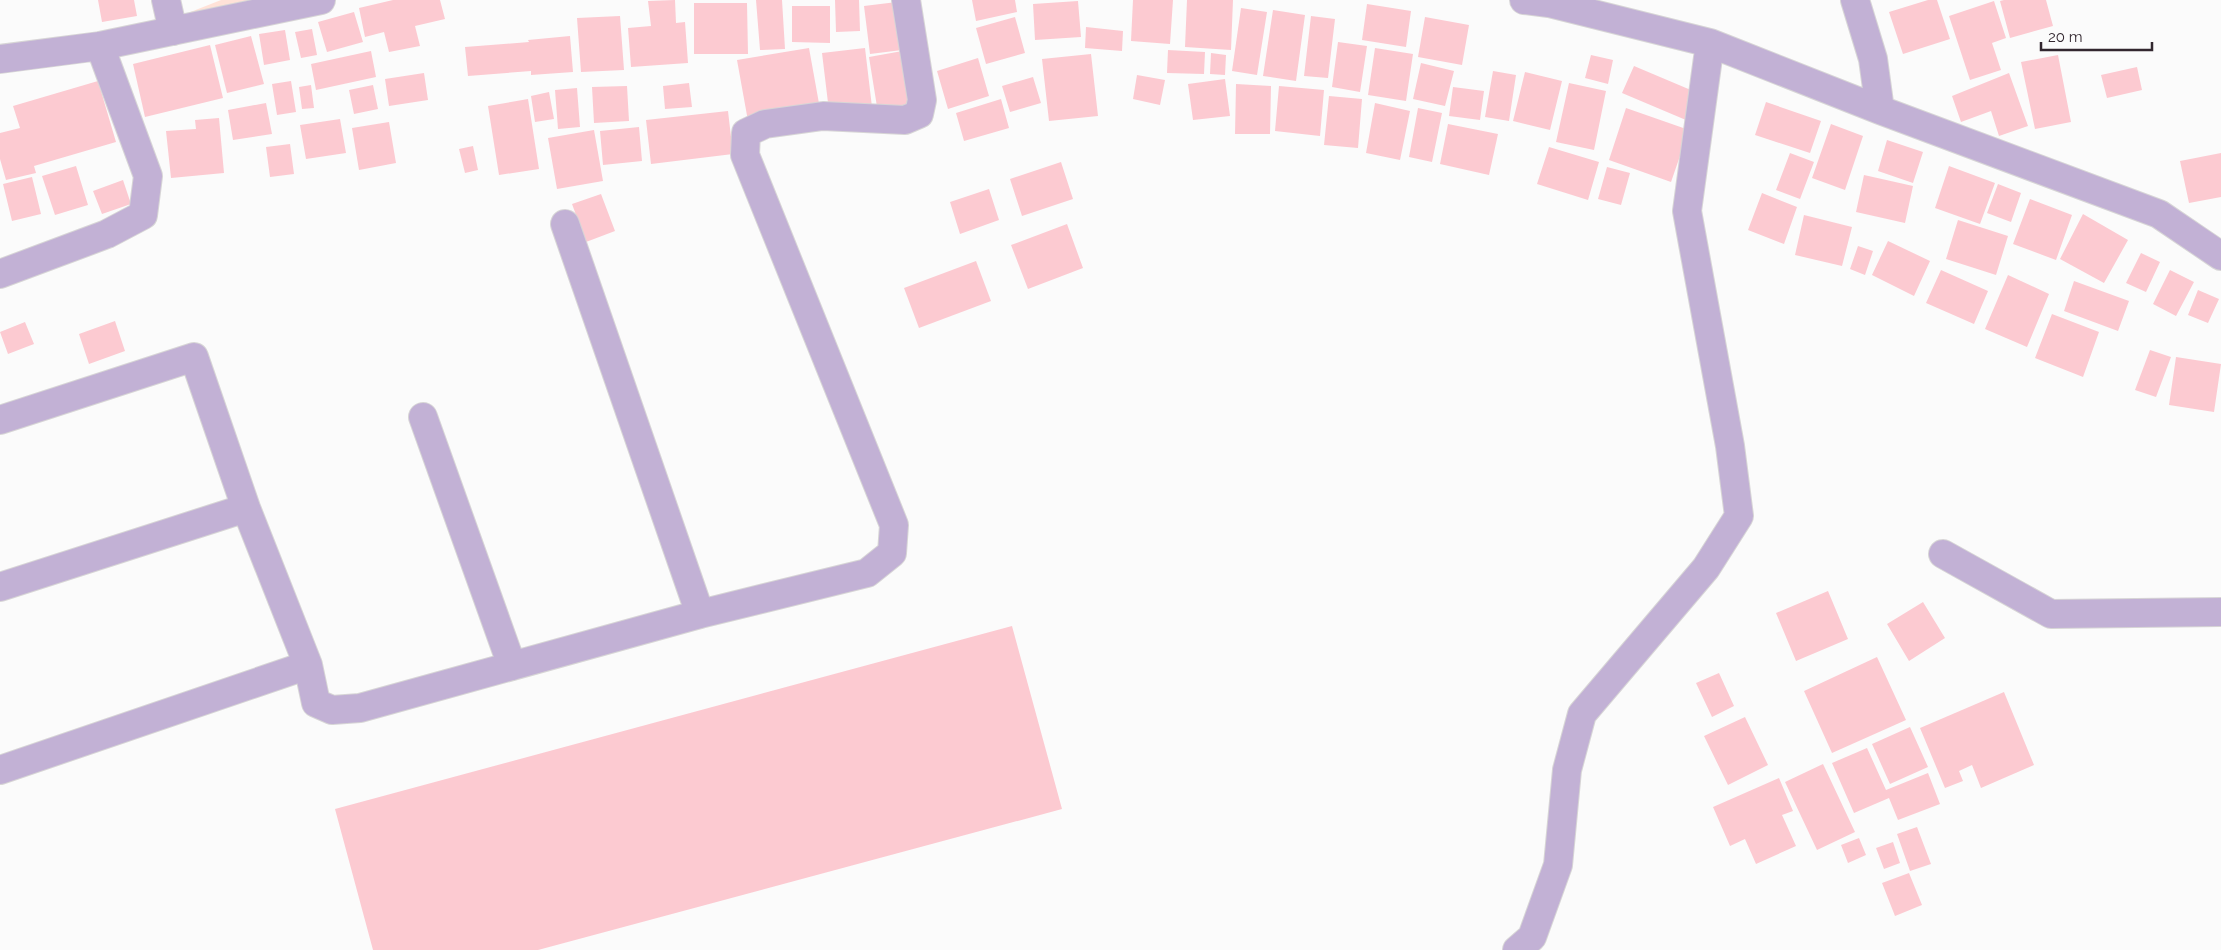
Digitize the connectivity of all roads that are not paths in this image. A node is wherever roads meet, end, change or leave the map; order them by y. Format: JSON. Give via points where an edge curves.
{"nodes":[{"id":1,"x":166,"y":0,"type":"edge"},
{"id":2,"x":321,"y":0,"type":"edge"},
{"id":3,"x":906,"y":0,"type":"edge"},
{"id":4,"x":1524,"y":0,"type":"edge"},
{"id":5,"x":1855,"y":0,"type":"edge"},
{"id":6,"x":173,"y":31,"type":"junction"},
{"id":7,"x":1710,"y":43,"type":"junction"},
{"id":8,"x":100,"y":46,"type":"junction"},
{"id":9,"x":0,"y":59,"type":"edge"},
{"id":10,"x":1880,"y":110,"type":"junction"},
{"id":11,"x":565,"y":224,"type":"dead end"},
{"id":12,"x":2221,"y":256,"type":"edge"},
{"id":13,"x":0,"y":274,"type":"edge"},
{"id":14,"x":424,"y":417,"type":"dead end"},
{"id":15,"x":0,"y":420,"type":"edge"},
{"id":16,"x":246,"y":508,"type":"junction"},
{"id":17,"x":1943,"y":554,"type":"dead end"},
{"id":18,"x":0,"y":586,"type":"edge"},
{"id":19,"x":2221,"y":612,"type":"edge"},
{"id":20,"x":700,"y":614,"type":"junction"},
{"id":21,"x":308,"y":665,"type":"junction"},
{"id":22,"x":512,"y":666,"type":"junction"},
{"id":23,"x":0,"y":770,"type":"edge"},
{"id":24,"x":1517,"y":950,"type":"edge"}],
"edges":[{"from":1,"to":6,"type":"street"},
{"from":2,"to":6,"type":"street"},
{"from":3,"to":20,"type":"street","via":[[922,100],[919,114],[906,120],[823,116],[765,124],[746,133],[745,155],[894,526],[892,553],[868,573]]},
{"from":4,"to":7,"type":"street","via":[[1550,3]]},
{"from":5,"to":10,"type":"street","via":[[1873,59]]},
{"from":6,"to":8,"type":"street"},
{"from":7,"to":10,"type":"street"},
{"from":7,"to":24,"type":"street","via":[[1687,211],[1730,446],[1739,516],[1706,568],[1582,714],[1567,770],[1558,865],[1532,938]]},
{"from":8,"to":9,"type":"street"},
{"from":8,"to":13,"type":"street","via":[[148,176],[143,214],[107,234]]},
{"from":10,"to":12,"type":"street","via":[[2159,214]]},
{"from":11,"to":20,"type":"street"},
{"from":14,"to":22,"type":"street"},
{"from":15,"to":16,"type":"street","via":[[194,357]]},
{"from":16,"to":18,"type":"street"},
{"from":16,"to":21,"type":"street"},
{"from":17,"to":19,"type":"street","via":[[2051,614]]},
{"from":20,"to":22,"type":"street"},
{"from":21,"to":22,"type":"street","via":[[316,703],[332,710],[360,708]]},
{"from":21,"to":23,"type":"street"}]}
